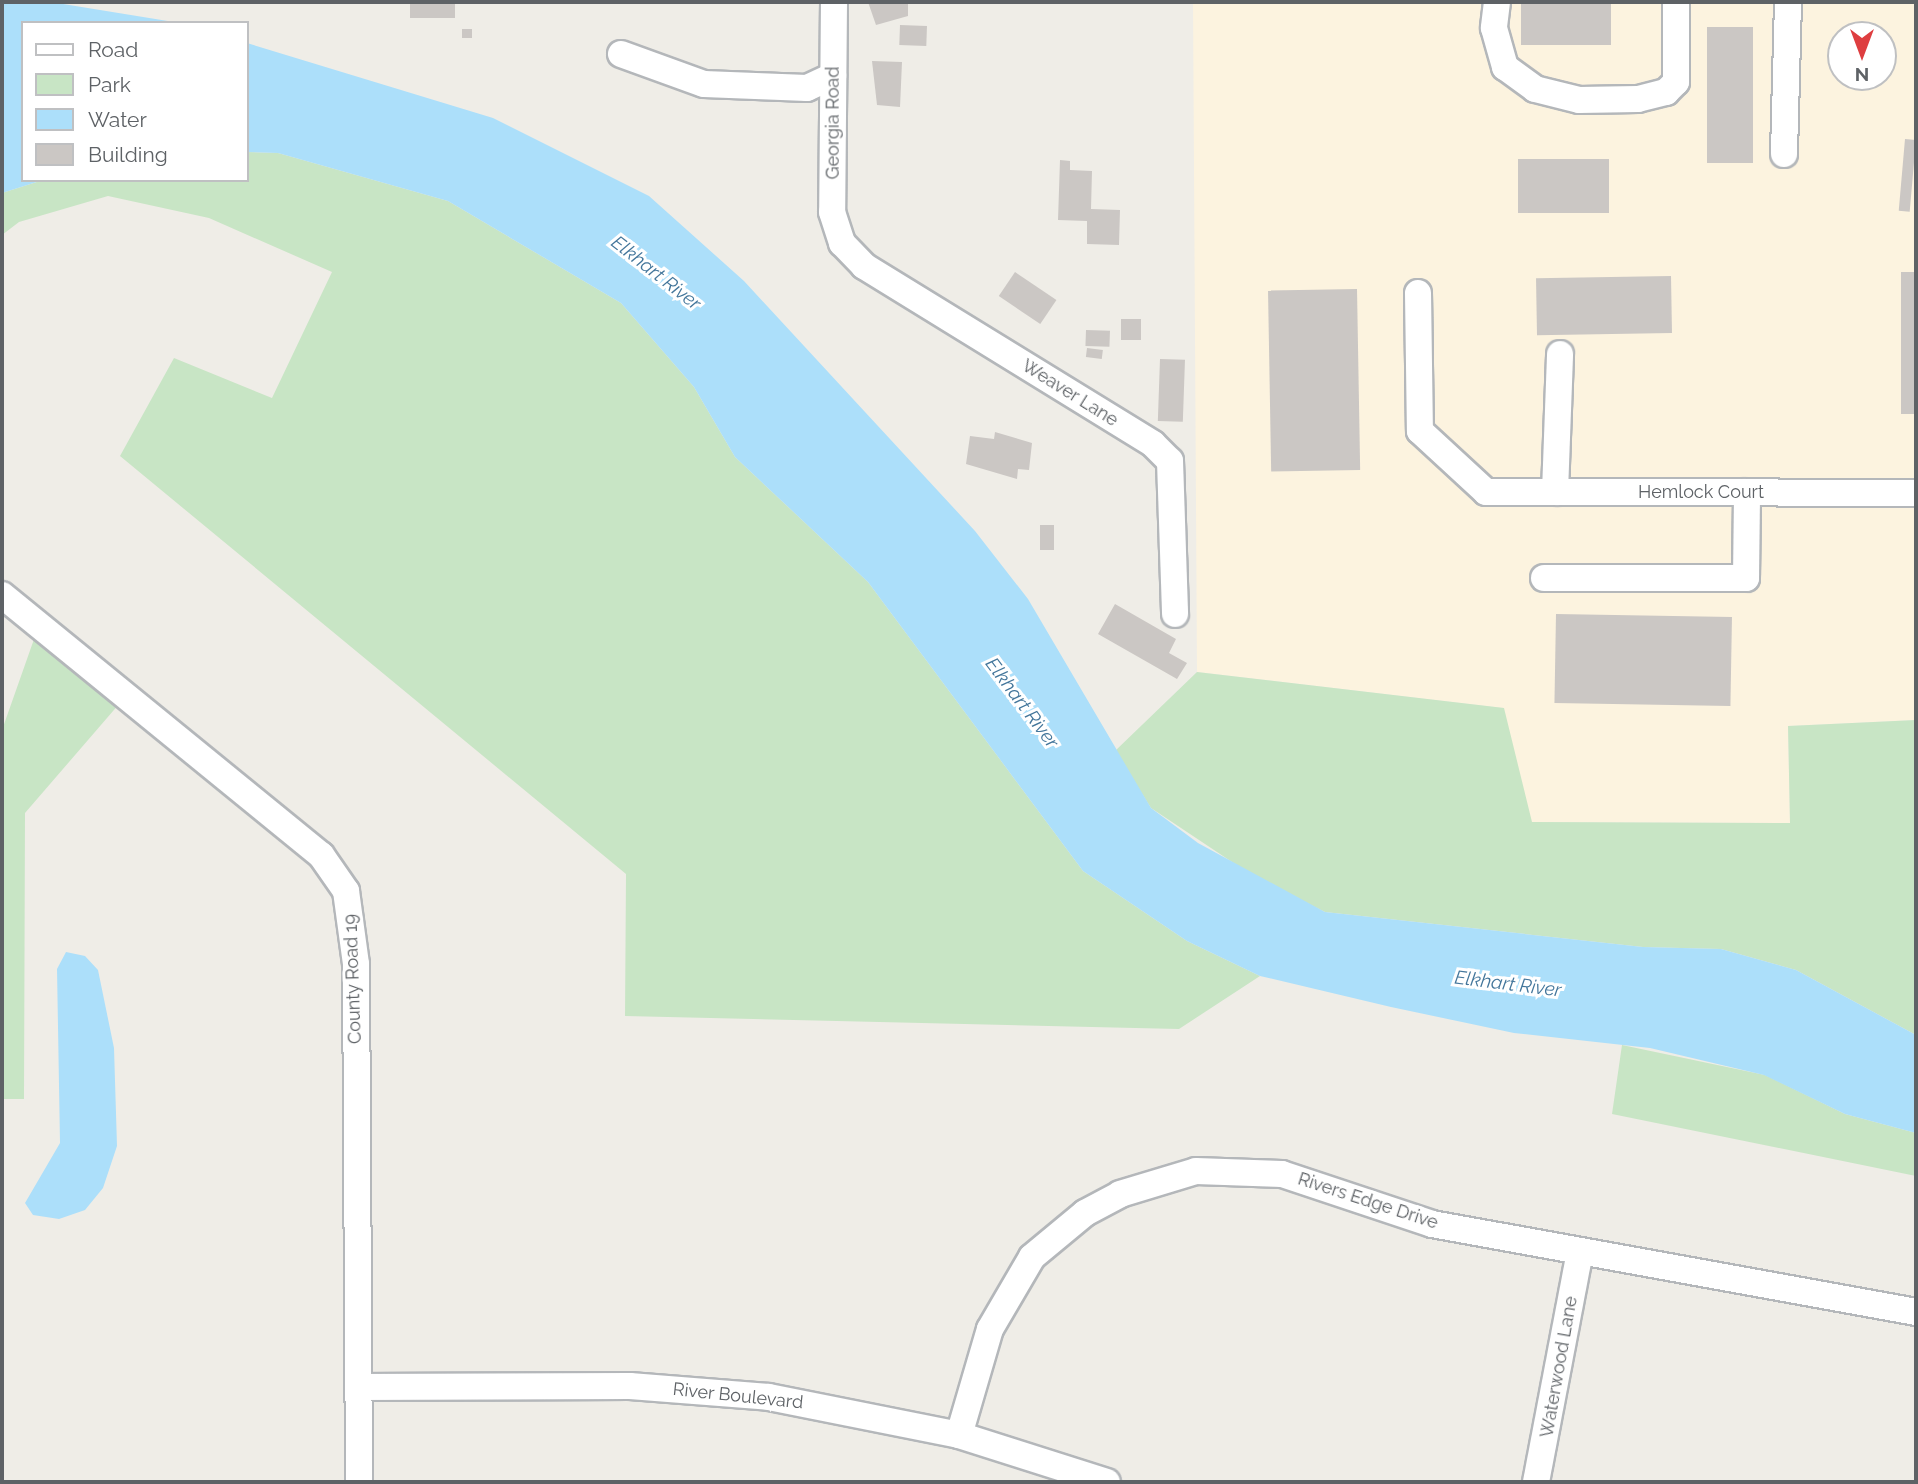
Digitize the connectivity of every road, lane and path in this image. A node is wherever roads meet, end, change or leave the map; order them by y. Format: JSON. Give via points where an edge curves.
{"nodes":[{"id":1,"x":834,"y":2,"type":"edge"},
{"id":2,"x":1497,"y":2,"type":"edge"},
{"id":3,"x":1676,"y":2,"type":"edge"},
{"id":4,"x":1788,"y":2,"type":"edge"},
{"id":5,"x":621,"y":54,"type":"dead end"},
{"id":6,"x":833,"y":76,"type":"junction"},
{"id":7,"x":1784,"y":154,"type":"dead end"},
{"id":8,"x":842,"y":243,"type":"joint"},
{"id":9,"x":1419,"y":293,"type":"dead end"},
{"id":10,"x":1560,"y":354,"type":"dead end"},
{"id":11,"x":1555,"y":492,"type":"junction"},
{"id":12,"x":1747,"y":492,"type":"junction"},
{"id":13,"x":1916,"y":493,"type":"edge"},
{"id":14,"x":1544,"y":578,"type":"dead end"},
{"id":15,"x":2,"y":595,"type":"edge"},
{"id":16,"x":1175,"y":614,"type":"dead end"},
{"id":17,"x":1580,"y":1251,"type":"junction"},
{"id":18,"x":1916,"y":1312,"type":"edge"},
{"id":19,"x":358,"y":1387,"type":"junction"},
{"id":20,"x":960,"y":1435,"type":"junction"},
{"id":21,"x":359,"y":1482,"type":"edge"},
{"id":22,"x":1107,"y":1482,"type":"edge"},
{"id":23,"x":1536,"y":1482,"type":"edge"}],
"edges":[{"from":1,"to":6,"type":"street","name":"Georgia Road"},
{"from":2,"to":3,"type":"street","via":[[1494,28],[1505,67],[1535,89],[1579,100],[1638,99],[1666,92],[1676,82]]},
{"from":4,"to":7,"type":"street"},
{"from":5,"to":6,"type":"street","via":[[704,84],[807,88]]},
{"from":6,"to":8,"type":"street","name":"Georgia Road","via":[[832,212]]},
{"from":8,"to":16,"type":"street","name":"Weaver Lane","via":[[864,266],[1153,444],[1170,461]]},
{"from":9,"to":11,"type":"street","name":"Hemlock Court","via":[[1420,430],[1486,492]]},
{"from":10,"to":11,"type":"street"},
{"from":11,"to":12,"type":"street","name":"Hemlock Court"},
{"from":12,"to":13,"type":"street","name":"Hemlock Court"},
{"from":12,"to":14,"type":"street","via":[[1746,578]]},
{"from":15,"to":19,"type":"street","name":"County Road 19","via":[[321,855],[346,891],[356,964]]},
{"from":17,"to":18,"type":"street","name":"Rivers Edge Drive"},
{"from":17,"to":20,"type":"street","name":"Rivers Edge Drive","via":[[1432,1224],[1282,1174],[1238,1169],[1158,1180],[1085,1213],[1032,1257],[989,1329]]},
{"from":17,"to":23,"type":"street","name":"Waterwood Lane"},
{"from":19,"to":20,"type":"street","name":"River Boulevard","via":[[551,1384],[708,1391],[830,1407]]},
{"from":19,"to":21,"type":"street","name":"County Road 19"},
{"from":20,"to":22,"type":"street","name":"River Boulevard"}]}
